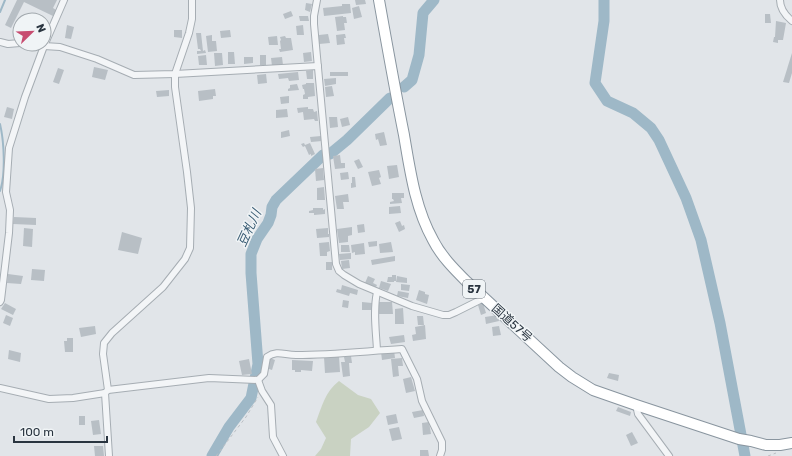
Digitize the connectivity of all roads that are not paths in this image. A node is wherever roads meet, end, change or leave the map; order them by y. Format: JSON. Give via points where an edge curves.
{"nodes":[{"id":1,"x":64,"y":0,"type":"edge"},
{"id":2,"x":192,"y":0,"type":"edge"},
{"id":3,"x":317,"y":0,"type":"edge"},
{"id":4,"x":379,"y":0,"type":"edge"},
{"id":5,"x":780,"y":0,"type":"edge"},
{"id":6,"x":792,"y":21,"type":"edge"},
{"id":7,"x":52,"y":25,"type":"edge"},
{"id":8,"x":0,"y":42,"type":"edge"},
{"id":9,"x":12,"y":44,"type":"edge"},
{"id":10,"x":52,"y":46,"type":"edge"},
{"id":11,"x":40,"y":52,"type":"edge"},
{"id":12,"x":318,"y":66,"type":"junction"},
{"id":13,"x":175,"y":74,"type":"junction"},
{"id":14,"x":377,"y":292,"type":"junction"},
{"id":15,"x":484,"y":298,"type":"junction"},
{"id":16,"x":0,"y":302,"type":"edge"},
{"id":17,"x":377,"y":350,"type":"junction"},
{"id":18,"x":258,"y":380,"type":"junction"},
{"id":19,"x":0,"y":388,"type":"edge"},
{"id":20,"x":106,"y":392,"type":"junction"},
{"id":21,"x":636,"y":405,"type":"junction"},
{"id":22,"x":792,"y":443,"type":"edge"},
{"id":23,"x":108,"y":456,"type":"edge"},
{"id":24,"x":283,"y":456,"type":"edge"},
{"id":25,"x":440,"y":456,"type":"edge"},
{"id":26,"x":669,"y":456,"type":"edge"}],
"edges":[{"from":1,"to":7,"type":"street"},
{"from":2,"to":13,"type":"street","via":[[189,33]]},
{"from":3,"to":12,"type":"street","via":[[314,24]]},
{"from":4,"to":15,"type":"highway","name":"国道57号","number":"57","via":[[422,216],[439,250],[455,270]]},
{"from":5,"to":6,"type":"street","via":[[784,12]]},
{"from":8,"to":9,"type":"street"},
{"from":10,"to":13,"type":"street","via":[[97,59],[134,75]]},
{"from":11,"to":16,"type":"street","via":[[9,148],[6,192],[10,210],[9,233]]},
{"from":12,"to":13,"type":"street"},
{"from":12,"to":14,"type":"street","via":[[336,264],[344,275]]},
{"from":13,"to":20,"type":"street","via":[[188,172],[191,208],[190,248],[185,259],[163,287],[112,333],[104,344]]},
{"from":14,"to":15,"type":"street","via":[[443,315],[449,315]]},
{"from":14,"to":17,"type":"street"},
{"from":15,"to":21,"type":"highway","name":"国道57号","number":"57","via":[[572,378],[593,390]]},
{"from":17,"to":18,"type":"street","via":[[348,354],[272,354],[266,357],[264,374]]},
{"from":17,"to":25,"type":"street","via":[[402,349],[417,379],[422,401],[442,442]]},
{"from":18,"to":20,"type":"street","via":[[209,378]]},
{"from":18,"to":24,"type":"street","via":[[271,405],[273,437]]},
{"from":19,"to":20,"type":"street","via":[[48,399],[73,398]]},
{"from":20,"to":23,"type":"street"},
{"from":21,"to":22,"type":"highway","name":"国道57号","number":"57","via":[[766,445]]},
{"from":21,"to":26,"type":"street","via":[[638,414]]}]}
